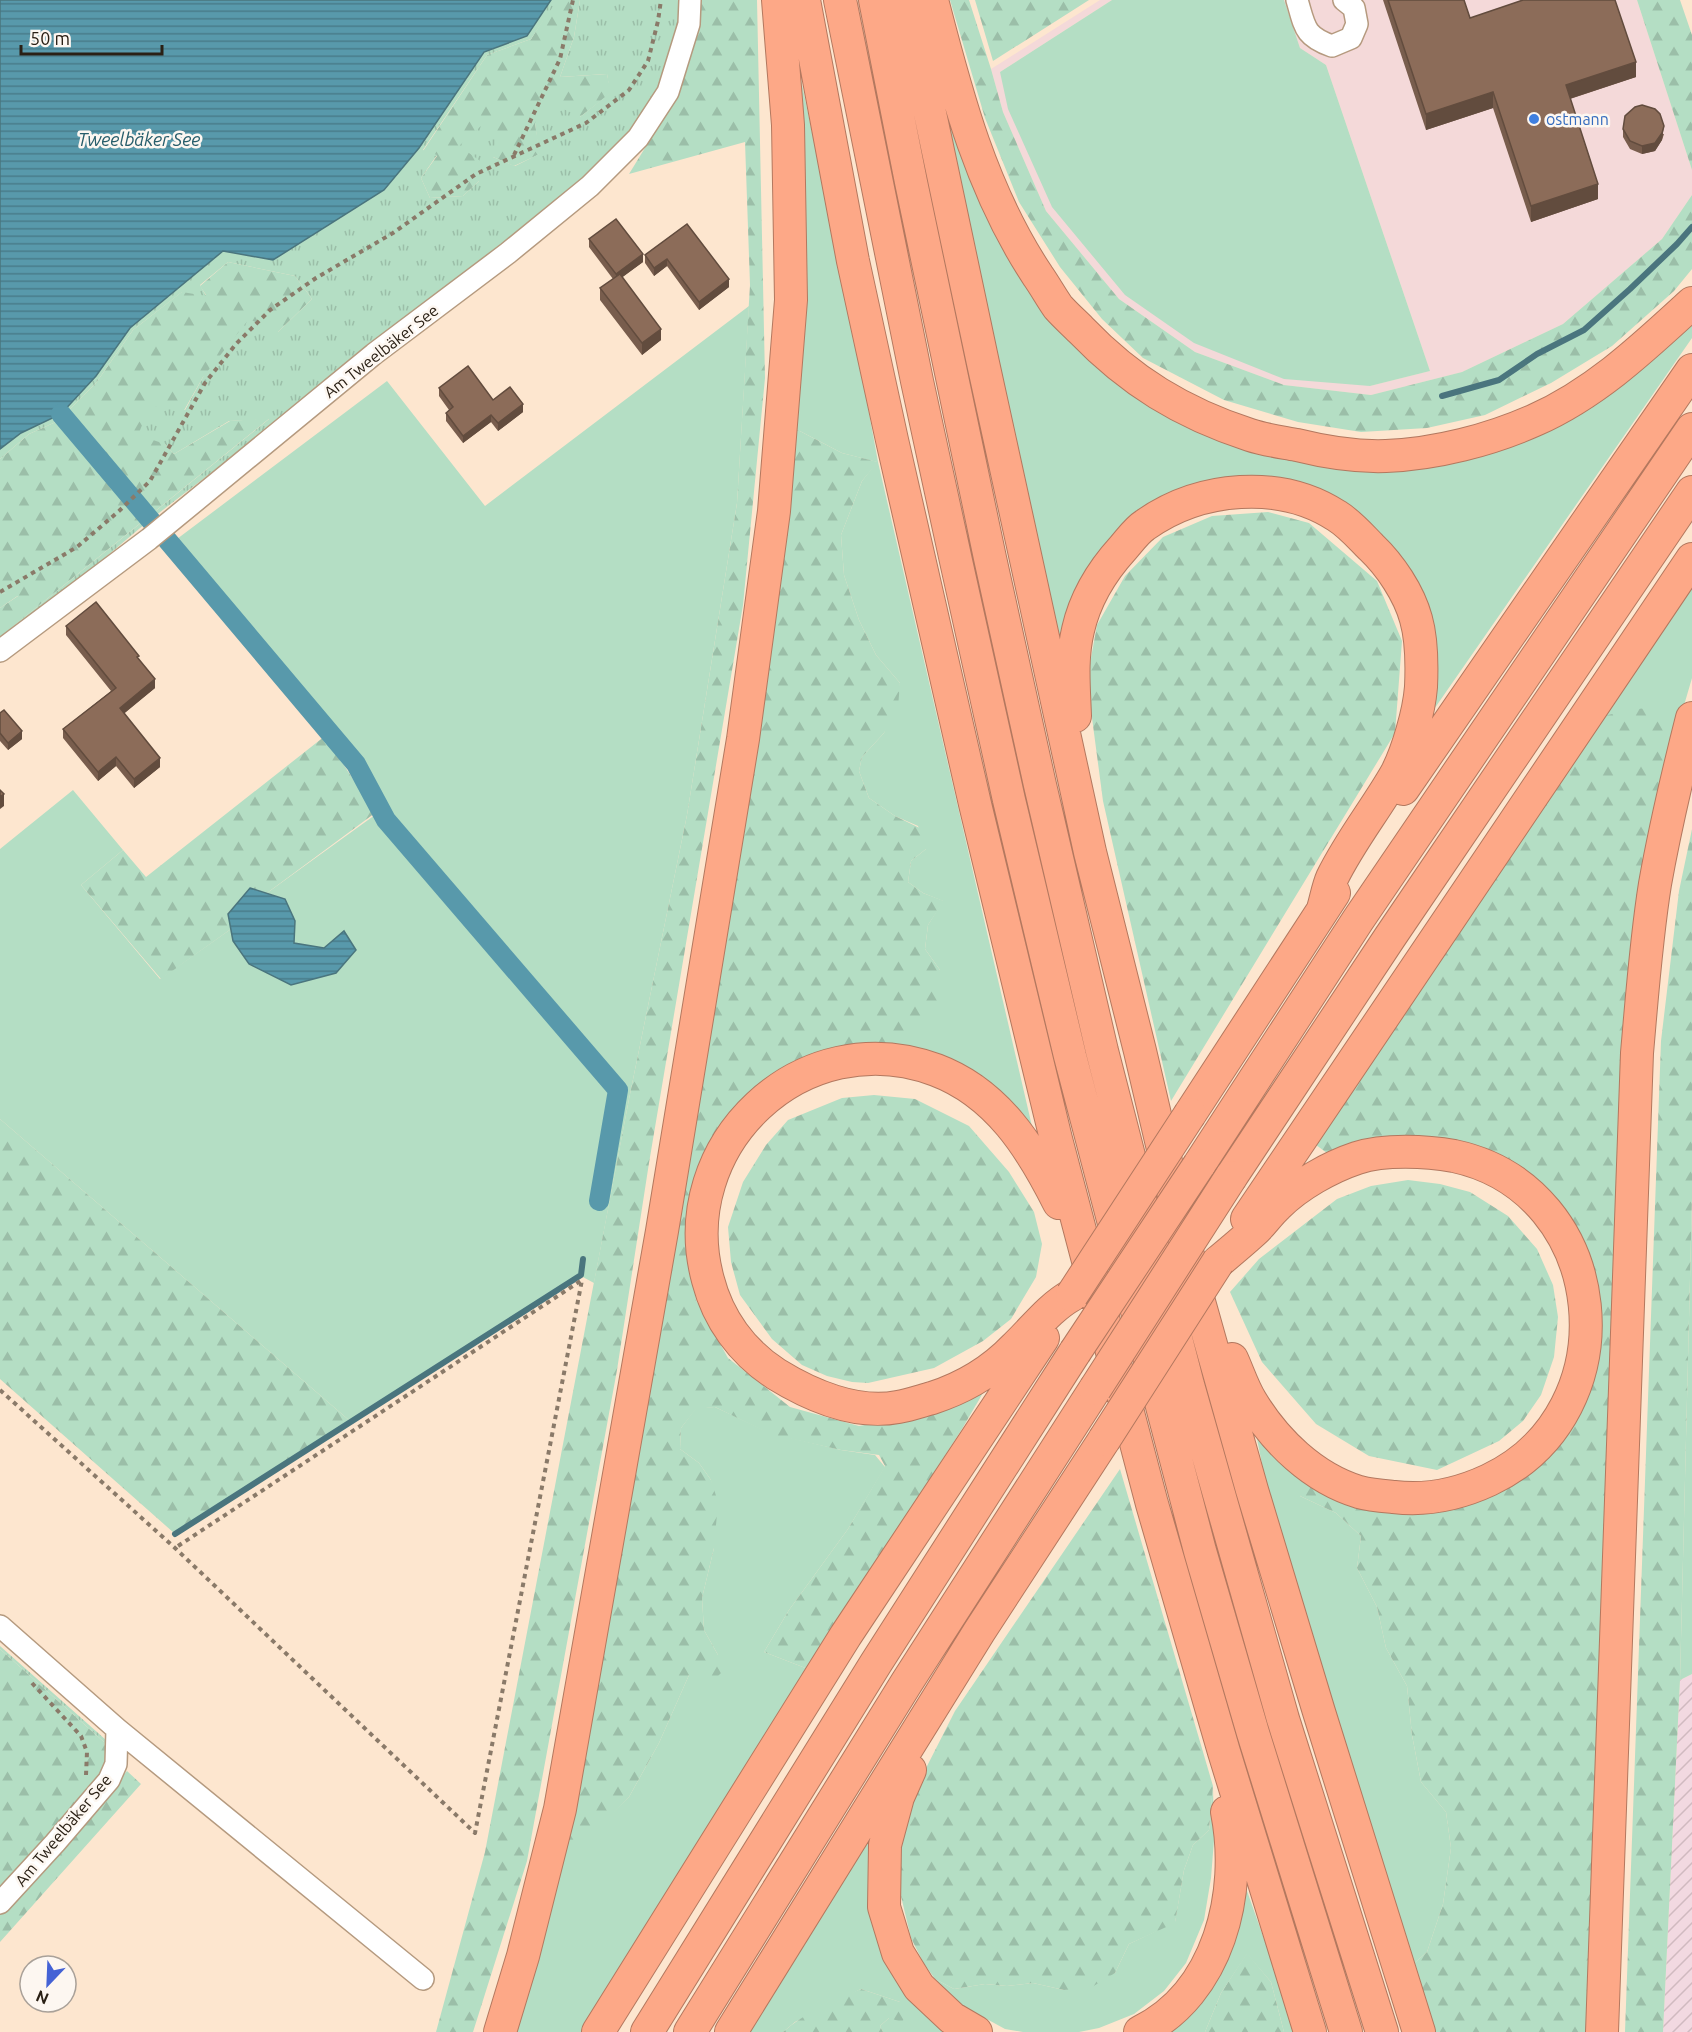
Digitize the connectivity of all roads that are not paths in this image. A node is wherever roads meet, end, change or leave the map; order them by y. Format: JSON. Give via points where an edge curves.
{"nodes":[{"id":1,"x":690,"y":0,"type":"edge"},
{"id":2,"x":778,"y":0,"type":"edge"},
{"id":3,"x":804,"y":0,"type":"edge"},
{"id":4,"x":840,"y":0,"type":"edge"},
{"id":5,"x":875,"y":0,"type":"edge"},
{"id":6,"x":906,"y":0,"type":"edge"},
{"id":7,"x":932,"y":0,"type":"edge"},
{"id":8,"x":1297,"y":0,"type":"edge"},
{"id":9,"x":1344,"y":0,"type":"edge"},
{"id":10,"x":1692,"y":303,"type":"edge"},
{"id":11,"x":1692,"y":370,"type":"edge"},
{"id":12,"x":1692,"y":429,"type":"edge"},
{"id":13,"x":1692,"y":492,"type":"edge"},
{"id":14,"x":1692,"y":559,"type":"edge"},
{"id":15,"x":0,"y":651,"type":"edge"},
{"id":16,"x":1692,"y":718,"type":"edge"},
{"id":17,"x":1090,"y":852,"type":"junction"},
{"id":18,"x":1323,"y":909,"type":"junction"},
{"id":19,"x":1084,"y":1248,"type":"junction"},
{"id":20,"x":1218,"y":1262,"type":"junction"},
{"id":21,"x":1072,"y":1295,"type":"junction"},
{"id":22,"x":1198,"y":1298,"type":"junction"},
{"id":23,"x":0,"y":1626,"type":"edge"},
{"id":24,"x":979,"y":1632,"type":"junction"},
{"id":25,"x":117,"y":1729,"type":"junction"},
{"id":26,"x":1224,"y":1752,"type":"junction"},
{"id":27,"x":0,"y":1903,"type":"edge"},
{"id":28,"x":423,"y":1979,"type":"dead end"},
{"id":29,"x":500,"y":2032,"type":"edge"},
{"id":30,"x":598,"y":2032,"type":"edge"},
{"id":31,"x":647,"y":2032,"type":"edge"},
{"id":32,"x":690,"y":2032,"type":"edge"},
{"id":33,"x":731,"y":2032,"type":"edge"},
{"id":34,"x":976,"y":2032,"type":"edge"},
{"id":35,"x":1140,"y":2032,"type":"edge"},
{"id":36,"x":1310,"y":2032,"type":"edge"},
{"id":37,"x":1347,"y":2032,"type":"edge"},
{"id":38,"x":1382,"y":2032,"type":"edge"},
{"id":39,"x":1419,"y":2032,"type":"edge"},
{"id":40,"x":1602,"y":2032,"type":"edge"}],
"edges":[{"from":1,"to":15,"type":"street","name":"Am Tweelbäker See","via":[[689,24],[668,92],[638,138],[590,186],[374,354],[149,539]]},
{"from":2,"to":29,"type":"highway","via":[[788,125],[791,300],[774,511],[745,728],[662,1231],[560,1809],[524,1956]]},
{"from":3,"to":19,"type":"highway","via":[[853,261],[890,429],[978,815]]},
{"from":4,"to":37,"type":"highway","via":[[956,561],[1070,1056],[1200,1551]]},
{"from":5,"to":38,"type":"highway","via":[[992,569],[1102,1051],[1188,1385],[1283,1719]]},
{"from":6,"to":17,"type":"highway"},
{"from":7,"to":10,"type":"highway","via":[[959,104],[1017,245],[1058,307],[1103,353],[1167,400],[1205,419],[1252,436],[1325,451],[1385,456],[1438,449],[1536,420],[1587,391],[1635,356]]},
{"from":8,"to":9,"type":"street","via":[[1307,31],[1332,46],[1351,38],[1357,24],[1354,8]]},
{"from":11,"to":18,"type":"highway"},
{"from":12,"to":31,"type":"highway","bridge":true,"via":[[1364,911],[1075,1352]]},
{"from":13,"to":32,"type":"highway","bridge":true,"via":[[1232,1177],[907,1682]]},
{"from":14,"to":20,"type":"highway"},
{"from":16,"to":40,"type":"highway","via":[[1655,886],[1637,1053]]},
{"from":17,"to":18,"type":"highway","via":[[1096,830],[1075,721],[1072,663],[1091,592],[1113,559],[1143,526],[1175,507],[1213,495],[1286,495],[1338,517],[1383,558],[1400,582],[1416,618],[1421,654],[1421,689],[1397,771],[1332,880]]},
{"from":17,"to":22,"type":"highway"},
{"from":18,"to":21,"type":"highway","bridge":true},
{"from":19,"to":21,"type":"highway","via":[[1069,1233],[1045,1173],[1017,1131],[989,1102],[935,1070],[904,1062],[876,1058],[834,1064],[779,1089],[749,1113],[725,1145],[709,1183],[701,1227],[702,1260],[713,1300],[735,1338],[764,1366],[796,1387],[827,1399],[857,1407],[896,1408],[935,1397],[993,1367],[1057,1304]]},
{"from":19,"to":26,"type":"highway"},
{"from":20,"to":22,"type":"highway","via":[[1279,1204],[1306,1184],[1359,1157],[1435,1152],[1473,1160],[1507,1176],[1534,1197],[1559,1226],[1578,1266],[1587,1314],[1585,1348],[1576,1385],[1568,1405],[1543,1440],[1503,1473],[1457,1493],[1436,1497],[1408,1499],[1358,1492],[1317,1473],[1273,1432],[1250,1400],[1220,1331]]},
{"from":20,"to":24,"type":"highway","bridge":true},
{"from":21,"to":30,"type":"highway","via":[[846,1635]]},
{"from":22,"to":39,"type":"highway","via":[[1252,1490]]},
{"from":23,"to":25,"type":"street"},
{"from":24,"to":33,"type":"highway"},
{"from":24,"to":34,"type":"highway","via":[[969,1671],[918,1754],[898,1797],[885,1845],[884,1907],[898,1953],[919,1987],[952,2018]]},
{"from":25,"to":27,"type":"street","name":"Am Tweelbäker See","via":[[117,1764],[109,1780]]},
{"from":25,"to":28,"type":"street"},
{"from":26,"to":35,"type":"highway","via":[[1224,1795],[1233,1866],[1224,1923],[1196,1985],[1164,2017]]},
{"from":26,"to":36,"type":"highway"}]}
